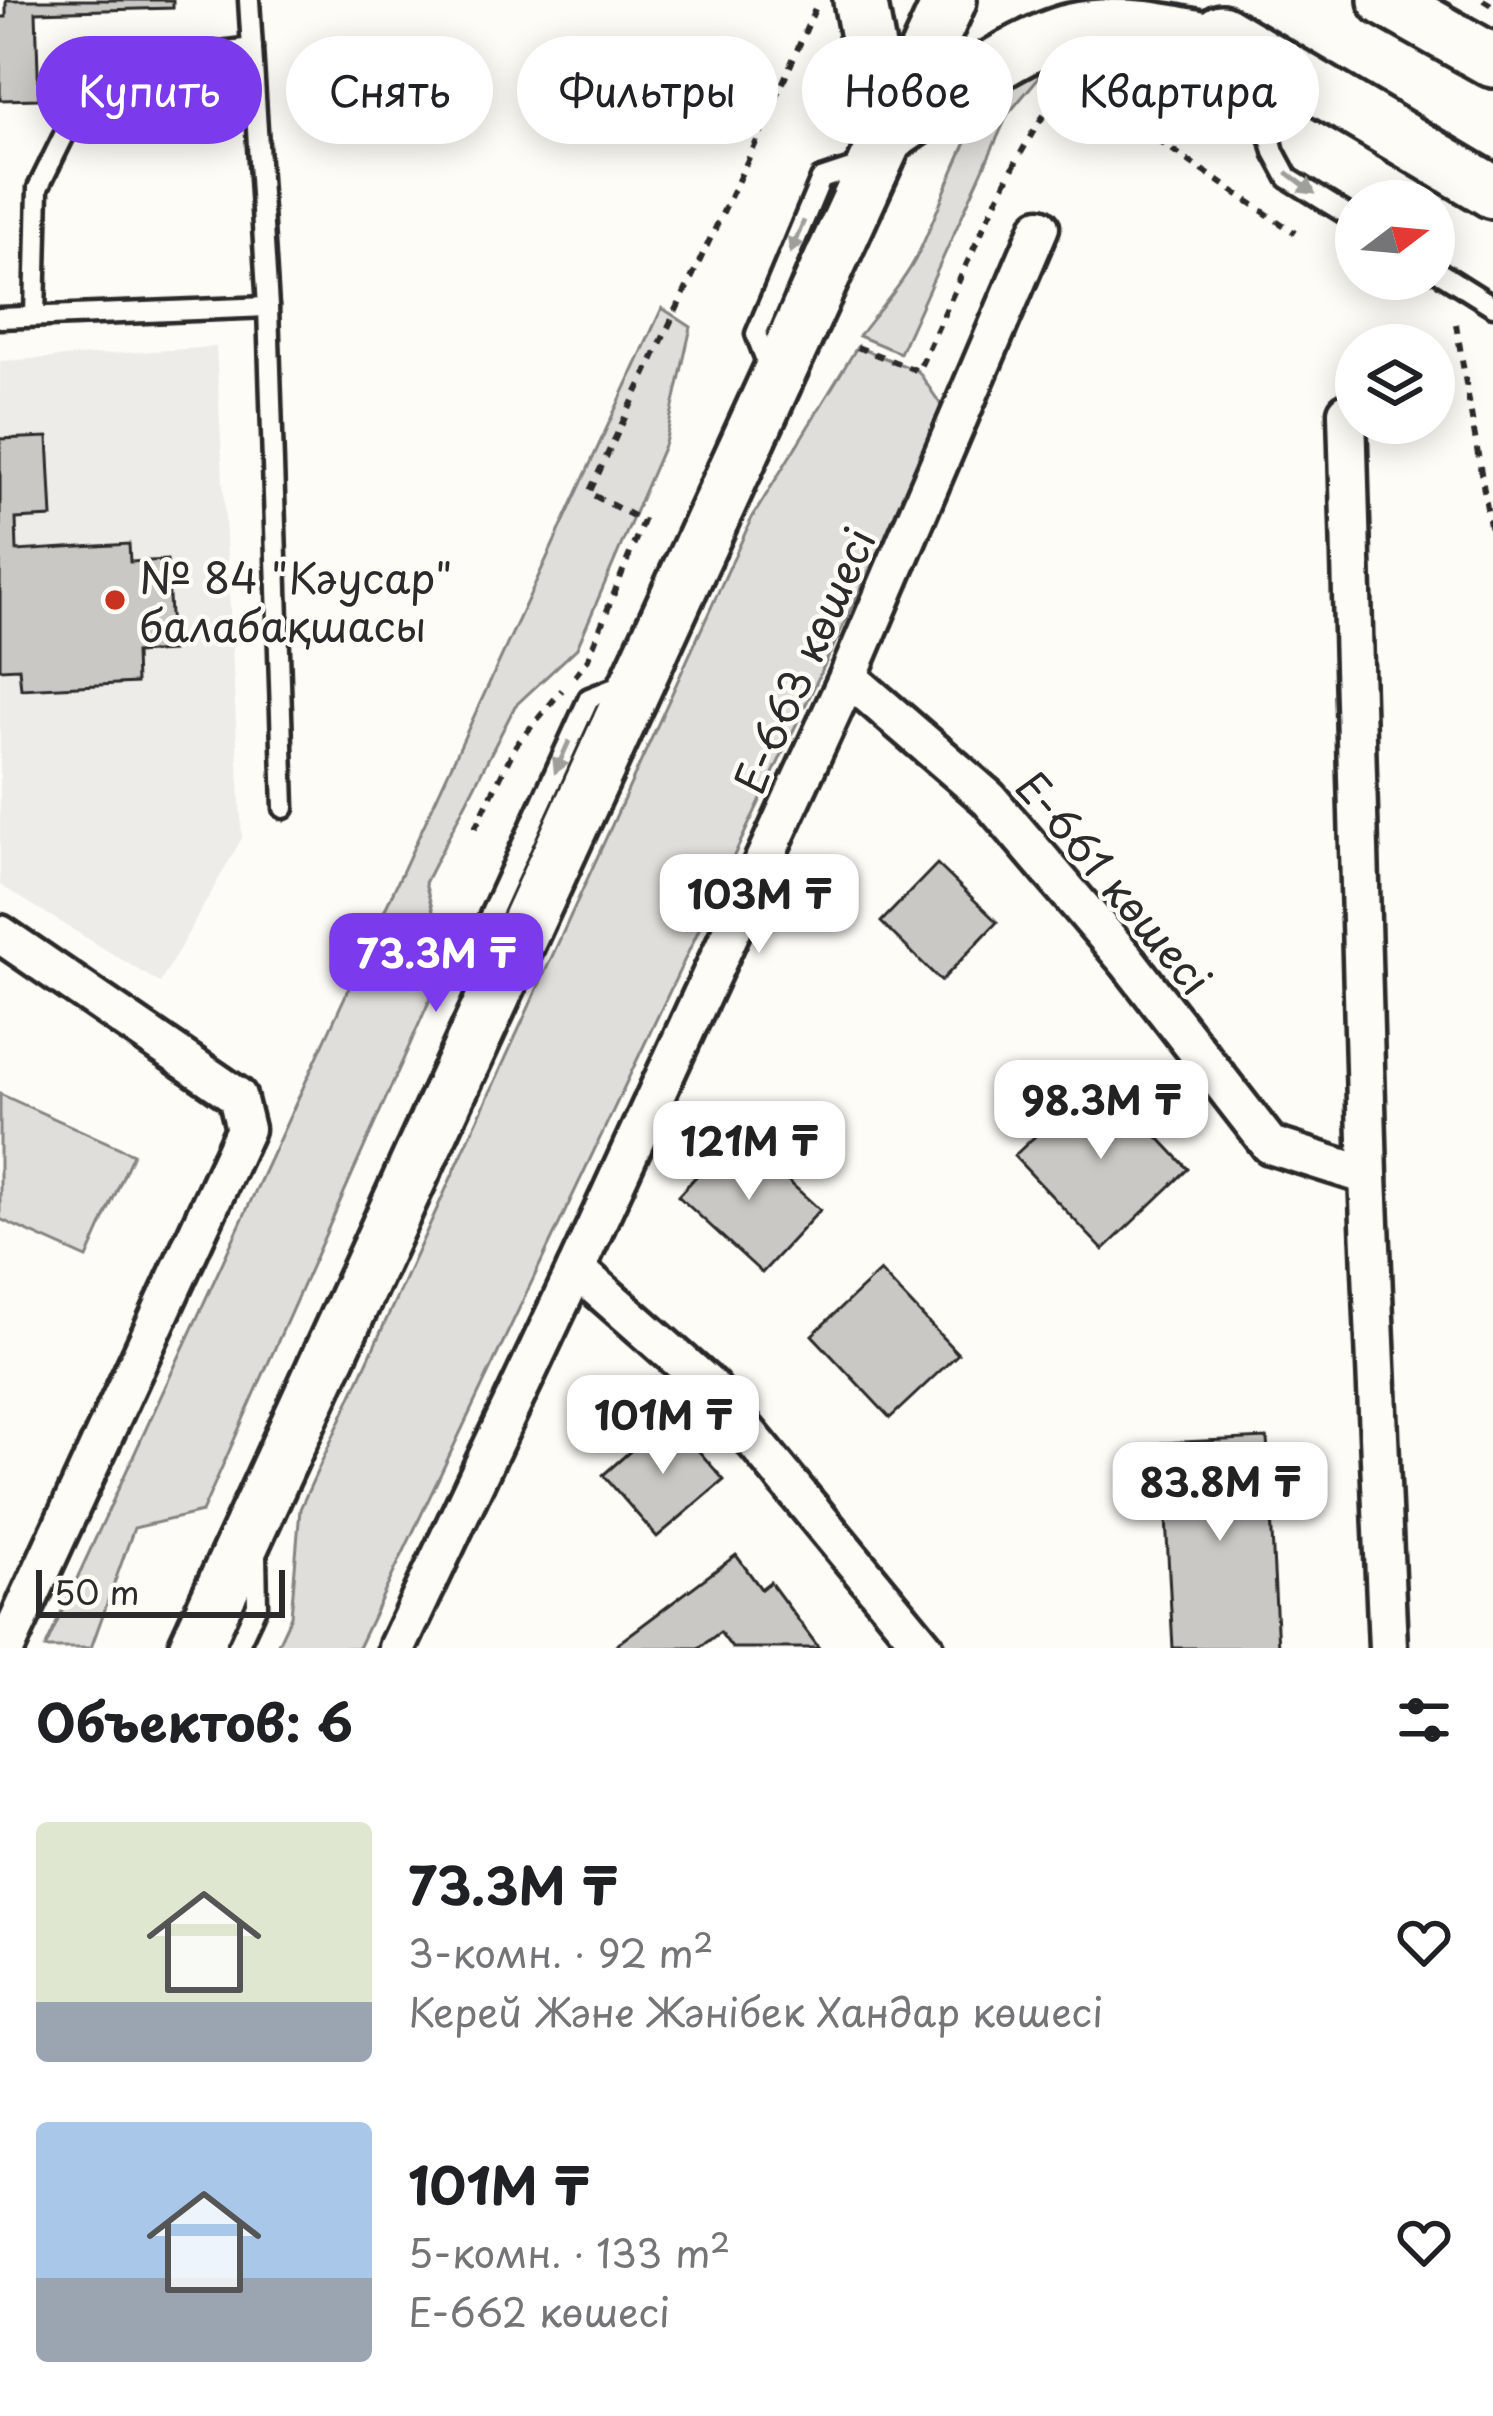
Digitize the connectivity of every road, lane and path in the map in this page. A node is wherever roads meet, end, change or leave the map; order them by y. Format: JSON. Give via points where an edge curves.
{"nodes":[{"id":1,"x":249,"y":0,"type":"edge"},
{"id":2,"x":819,"y":0,"type":"edge"},
{"id":3,"x":860,"y":0,"type":"edge"},
{"id":4,"x":950,"y":0,"type":"edge"},
{"id":5,"x":1169,"y":0,"type":"edge"},
{"id":6,"x":1385,"y":0,"type":"edge"},
{"id":7,"x":1483,"y":0,"type":"edge"},
{"id":8,"x":1493,"y":6,"type":"edge"},
{"id":9,"x":251,"y":36,"type":"edge"},
{"id":10,"x":1056,"y":36,"type":"edge"},
{"id":11,"x":1183,"y":36,"type":"edge"},
{"id":12,"x":1229,"y":36,"type":"edge"},
{"id":13,"x":1037,"y":44,"type":"edge"},
{"id":14,"x":1493,"y":62,"type":"edge"},
{"id":15,"x":1319,"y":89,"type":"edge"},
{"id":16,"x":60,"y":144,"type":"edge"},
{"id":17,"x":258,"y":144,"type":"edge"},
{"id":18,"x":1272,"y":144,"type":"edge"},
{"id":19,"x":880,"y":150,"type":"junction"},
{"id":20,"x":1493,"y":192,"type":"edge"},
{"id":21,"x":1335,"y":207,"type":"edge"},
{"id":22,"x":1040,"y":227,"type":"dead end"},
{"id":23,"x":1295,"y":233,"type":"dead end"},
{"id":24,"x":1455,"y":282,"type":"edge"},
{"id":25,"x":1493,"y":306,"type":"edge"},
{"id":26,"x":268,"y":307,"type":"junction"},
{"id":27,"x":35,"y":316,"type":"junction"},
{"id":28,"x":0,"y":318,"type":"edge"},
{"id":29,"x":1456,"y":324,"type":"dead end"},
{"id":30,"x":856,"y":347,"type":"dead end"},
{"id":31,"x":1348,"y":444,"type":"edge"},
{"id":32,"x":1493,"y":544,"type":"edge"},
{"id":33,"x":848,"y":676,"type":"junction"},
{"id":34,"x":284,"y":808,"type":"dead end"},
{"id":35,"x":475,"y":828,"type":"dead end"},
{"id":36,"x":0,"y":934,"type":"edge"},
{"id":37,"x":1368,"y":1177,"type":"junction"},
{"id":38,"x":576,"y":1269,"type":"junction"},
{"id":39,"x":255,"y":1517,"type":"junction"},
{"id":40,"x":6,"y":1648,"type":"edge"},
{"id":41,"x":195,"y":1648,"type":"edge"},
{"id":42,"x":238,"y":1648,"type":"edge"},
{"id":43,"x":397,"y":1648,"type":"edge"},
{"id":44,"x":925,"y":1648,"type":"edge"},
{"id":45,"x":1388,"y":1648,"type":"edge"}],
"edges":[{"from":1,"to":9,"type":"lane"},
{"from":2,"to":35,"type":"path","via":[[589,493],[643,521],[587,661],[516,745]]},
{"from":3,"to":19,"type":"main road"},
{"from":4,"to":19,"type":"main road"},
{"from":5,"to":12,"type":"main road"},
{"from":6,"to":14,"type":"main road"},
{"from":7,"to":8,"type":"path"},
{"from":10,"to":11,"type":"main road","via":[[1124,26]]},
{"from":13,"to":19,"type":"main road"},
{"from":15,"to":20,"type":"main road"},
{"from":16,"to":27,"type":"lane","via":[[38,188]]},
{"from":17,"to":26,"type":"lane"},
{"from":18,"to":21,"type":"lane","one_way":true,"via":[[1288,178]]},
{"from":19,"to":39,"type":"main road"},
{"from":22,"to":33,"type":"street","name":"Е-663 көшесі"},
{"from":23,"to":30,"type":"path","via":[[1077,92],[1055,101],[1023,149],[918,371]]},
{"from":24,"to":25,"type":"lane"},
{"from":26,"to":27,"type":"lane"},
{"from":26,"to":34,"type":"lane"},
{"from":27,"to":28,"type":"lane"},
{"from":29,"to":32,"type":"path"},
{"from":31,"to":37,"type":"street"},
{"from":33,"to":37,"type":"street","name":"Е-661 көшесі","via":[[988,798],[1270,1145]]},
{"from":33,"to":38,"type":"street","name":"Е-663 көшесі"},
{"from":36,"to":40,"type":"street","via":[[237,1096],[245,1130]]},
{"from":37,"to":45,"type":"street"},
{"from":38,"to":43,"type":"street","name":"Е-663 көшесі"},
{"from":38,"to":44,"type":"street","via":[[710,1387]]},
{"from":39,"to":41,"type":"main road"},
{"from":39,"to":42,"type":"lane","via":[[257,1605]]}]}
